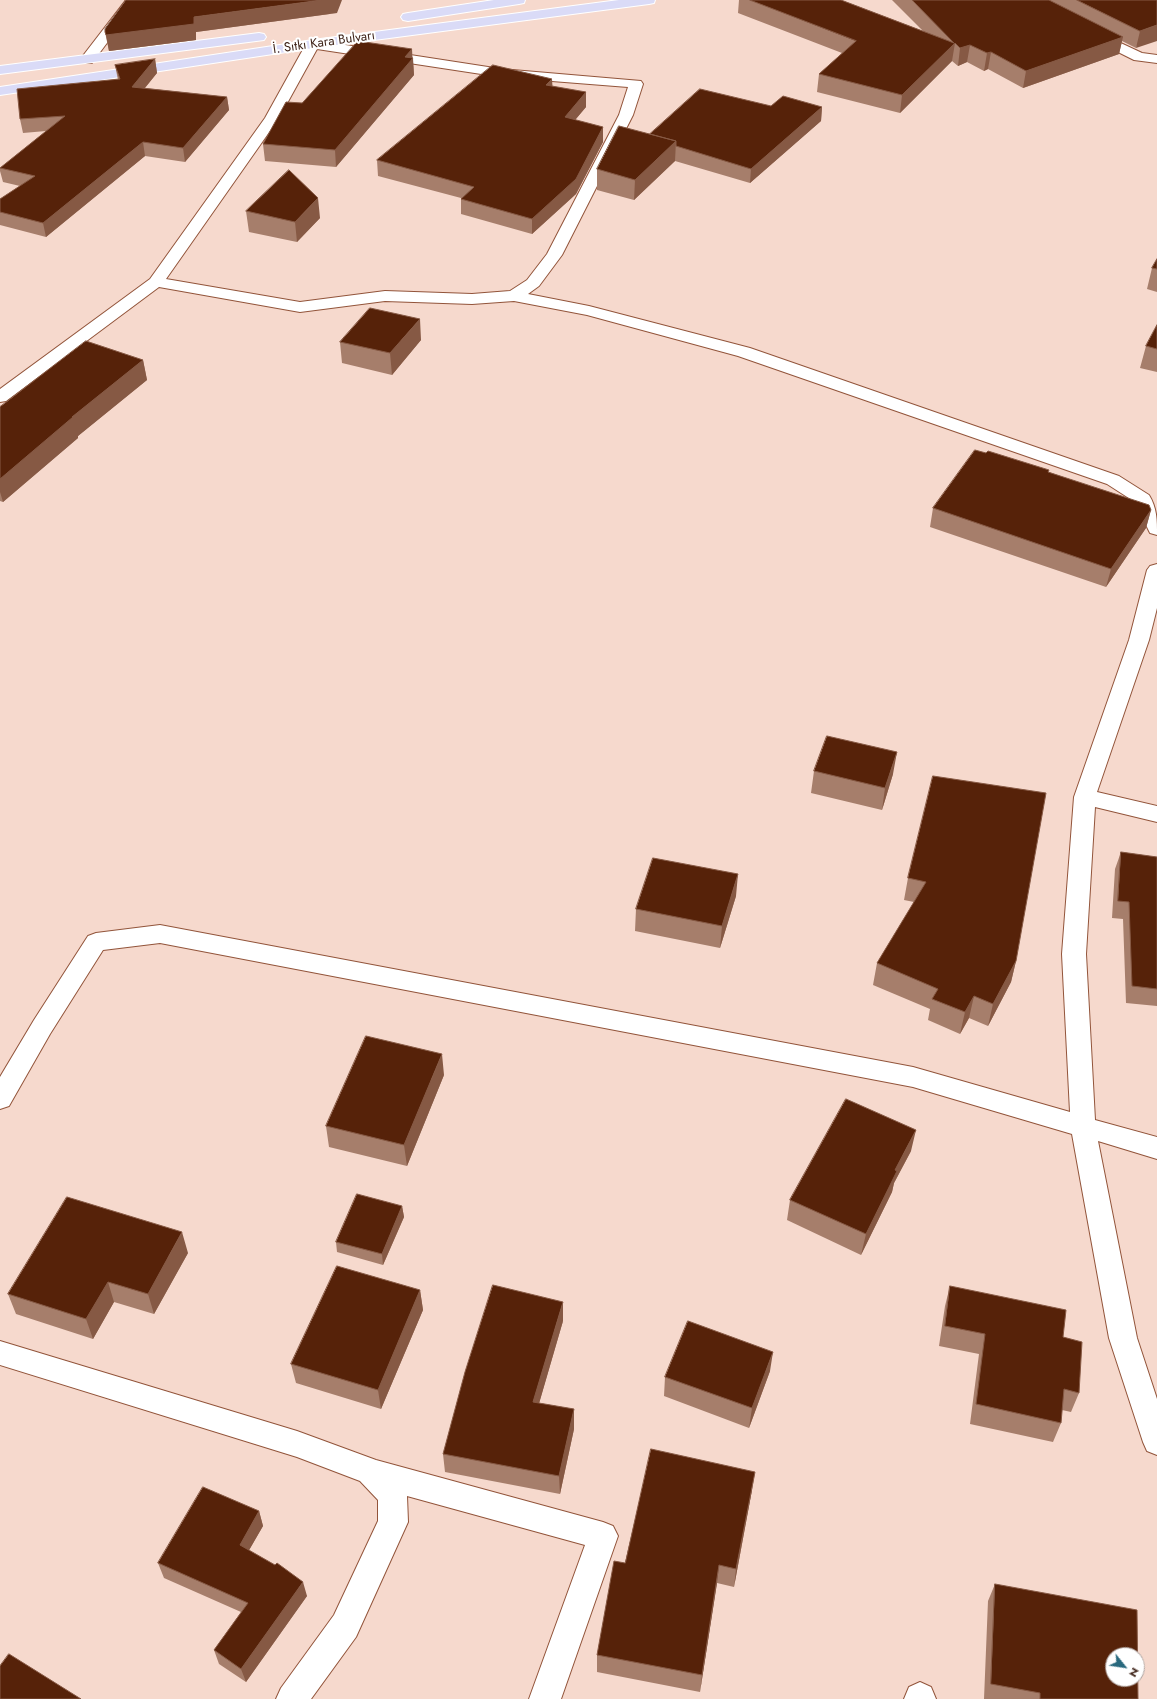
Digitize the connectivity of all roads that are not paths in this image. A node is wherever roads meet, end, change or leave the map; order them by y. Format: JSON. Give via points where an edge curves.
{"nodes":[{"id":1,"x":133,"y":0,"type":"edge"},
{"id":2,"x":520,"y":0,"type":"edge"},
{"id":3,"x":649,"y":0,"type":"edge"},
{"id":4,"x":397,"y":18,"type":"dead end"},
{"id":5,"x":1082,"y":29,"type":"edge"},
{"id":6,"x":274,"y":35,"type":"dead end"},
{"id":7,"x":312,"y":44,"type":"junction"},
{"id":8,"x":87,"y":60,"type":"junction"},
{"id":9,"x":1157,"y":60,"type":"edge"},
{"id":10,"x":0,"y":70,"type":"edge"},
{"id":11,"x":0,"y":91,"type":"edge"},
{"id":12,"x":156,"y":282,"type":"junction"},
{"id":13,"x":514,"y":296,"type":"junction"},
{"id":14,"x":0,"y":397,"type":"edge"},
{"id":15,"x":1157,"y":529,"type":"edge"},
{"id":16,"x":1157,"y":570,"type":"edge"},
{"id":17,"x":1085,"y":797,"type":"junction"},
{"id":18,"x":1157,"y":814,"type":"edge"},
{"id":19,"x":0,"y":1099,"type":"edge"},
{"id":20,"x":1083,"y":1126,"type":"junction"},
{"id":21,"x":1157,"y":1148,"type":"edge"},
{"id":22,"x":0,"y":1352,"type":"edge"},
{"id":23,"x":1157,"y":1442,"type":"edge"},
{"id":24,"x":370,"y":1471,"type":"junction"},
{"id":25,"x":292,"y":1699,"type":"edge"},
{"id":26,"x":545,"y":1699,"type":"edge"}],
"edges":[{"from":1,"to":8,"type":"street"},
{"from":2,"to":4,"type":"main road"},
{"from":3,"to":7,"type":"main road","name":"İ. Sıtkı Kara Bulvarı"},
{"from":5,"to":9,"type":"street","via":[[1139,57]]},
{"from":6,"to":8,"type":"main road","name":"İ. Sıtkı Kara Bulvarı"},
{"from":7,"to":11,"type":"main road","name":"İ. Sıtkı Kara Bulvarı"},
{"from":7,"to":12,"type":"street","via":[[272,118]]},
{"from":7,"to":13,"type":"street","via":[[501,73],[636,84],[626,115],[554,255],[532,283]]},
{"from":8,"to":10,"type":"main road","name":"İ. Sıtkı Kara Bulvarı"},
{"from":12,"to":13,"type":"street","via":[[300,307],[385,296],[472,299]]},
{"from":12,"to":14,"type":"street"},
{"from":13,"to":15,"type":"street","via":[[589,311],[744,352],[1113,480],[1143,499]]},
{"from":16,"to":17,"type":"street","via":[[1139,640]]},
{"from":17,"to":18,"type":"street"},
{"from":17,"to":20,"type":"street","via":[[1074,954]]},
{"from":19,"to":20,"type":"street","via":[[96,942],[160,934],[914,1077]]},
{"from":20,"to":21,"type":"street"},
{"from":20,"to":23,"type":"street","via":[[1123,1338]]},
{"from":22,"to":24,"type":"street","via":[[297,1444]]},
{"from":24,"to":25,"type":"street","via":[[392,1494],[393,1522],[345,1626]]},
{"from":24,"to":26,"type":"street","via":[[604,1536]]}]}
